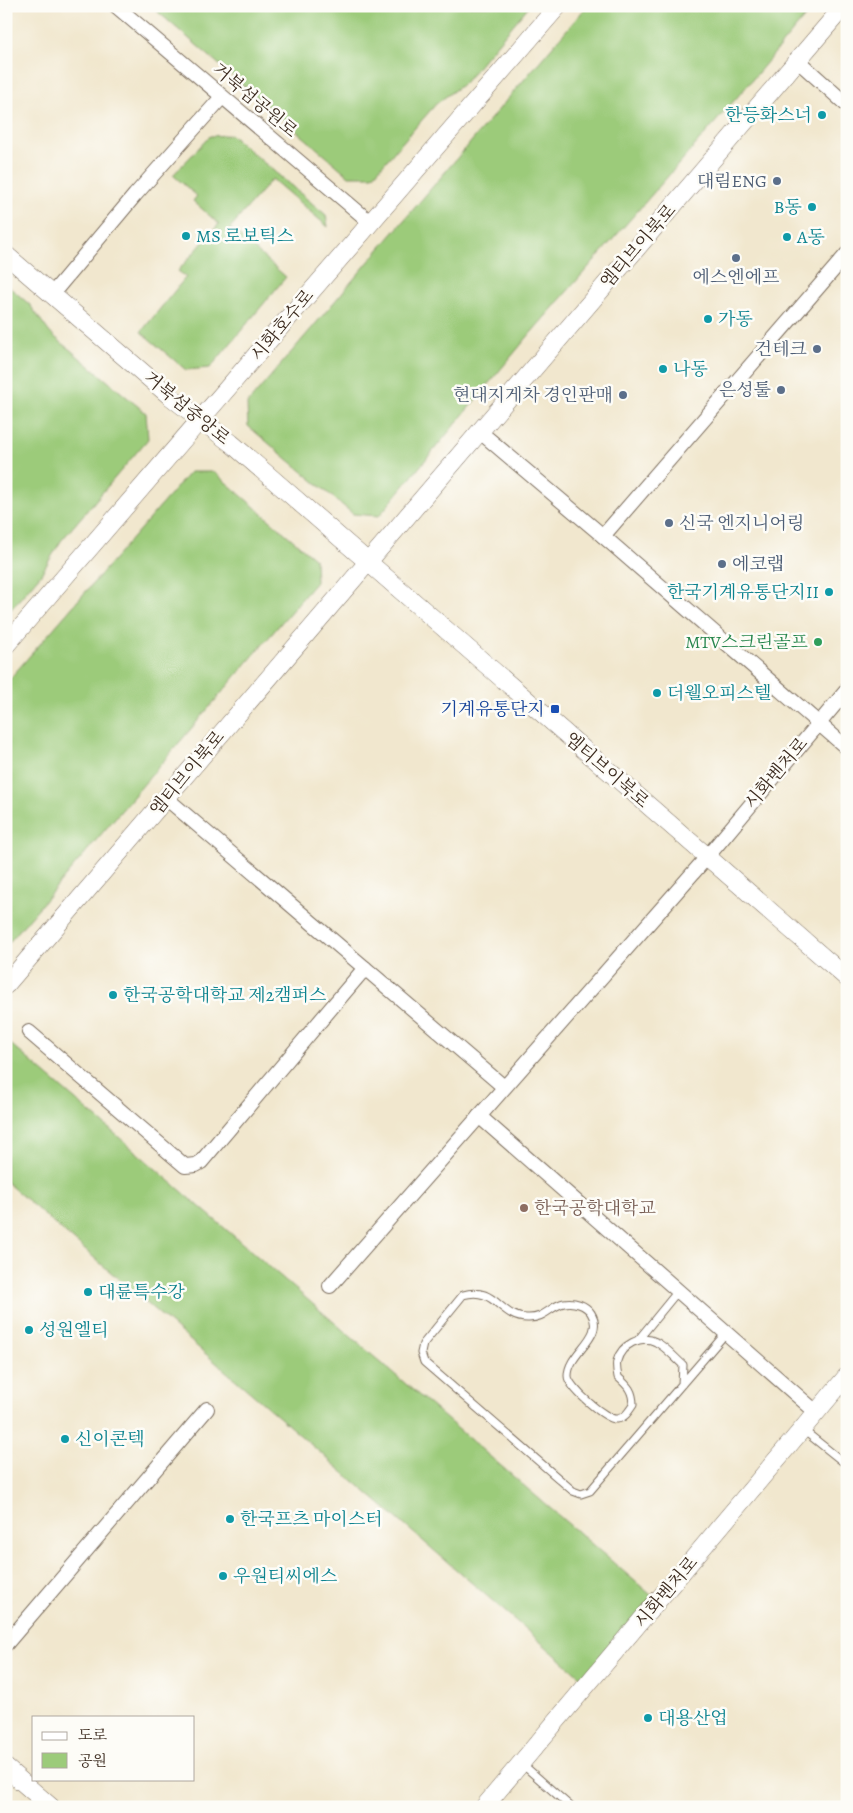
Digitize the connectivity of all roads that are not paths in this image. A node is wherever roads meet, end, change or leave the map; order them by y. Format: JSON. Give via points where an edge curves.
{"nodes":[{"id":1,"x":116,"y":6,"type":"edge"},
{"id":2,"x":558,"y":6,"type":"edge"},
{"id":3,"x":844,"y":6,"type":"edge"},
{"id":4,"x":797,"y":60,"type":"junction"},
{"id":5,"x":222,"y":97,"type":"junction"},
{"id":6,"x":847,"y":105,"type":"edge"},
{"id":7,"x":370,"y":222,"type":"junction"},
{"id":8,"x":847,"y":254,"type":"edge"},
{"id":9,"x":6,"y":255,"type":"edge"},
{"id":10,"x":52,"y":294,"type":"junction"},
{"id":11,"x":201,"y":420,"type":"junction"},
{"id":12,"x":479,"y":431,"type":"junction"},
{"id":13,"x":603,"y":536,"type":"junction"},
{"id":14,"x":368,"y":562,"type":"junction"},
{"id":15,"x":6,"y":645,"type":"edge"},
{"id":16,"x":847,"y":690,"type":"edge"},
{"id":17,"x":818,"y":724,"type":"junction"},
{"id":18,"x":847,"y":748,"type":"edge"},
{"id":19,"x":166,"y":798,"type":"junction"},
{"id":20,"x":707,"y":857,"type":"junction"},
{"id":21,"x":365,"y":968,"type":"junction"},
{"id":22,"x":847,"y":978,"type":"edge"},
{"id":23,"x":6,"y":986,"type":"edge"},
{"id":24,"x":29,"y":1032,"type":"dead end"},
{"id":25,"x":504,"y":1087,"type":"junction"},
{"id":26,"x":479,"y":1116,"type":"junction"},
{"id":27,"x":330,"y":1286,"type":"dead end"},
{"id":28,"x":678,"y":1291,"type":"junction"},
{"id":29,"x":726,"y":1333,"type":"junction"},
{"id":30,"x":638,"y":1340,"type":"junction"},
{"id":31,"x":847,"y":1376,"type":"edge"},
{"id":32,"x":682,"y":1384,"type":"junction"},
{"id":33,"x":207,"y":1408,"type":"dead end"},
{"id":34,"x":816,"y":1412,"type":"junction"},
{"id":35,"x":802,"y":1429,"type":"junction"},
{"id":36,"x":847,"y":1465,"type":"edge"},
{"id":37,"x":6,"y":1644,"type":"edge"},
{"id":38,"x":521,"y":1763,"type":"junction"},
{"id":39,"x":6,"y":1768,"type":"edge"},
{"id":40,"x":51,"y":1807,"type":"edge"},
{"id":41,"x":484,"y":1807,"type":"edge"},
{"id":42,"x":571,"y":1807,"type":"edge"}],
"edges":[{"from":1,"to":5,"type":"street","name":"거북섬공원로"},
{"from":2,"to":7,"type":"street","name":"시화호수로"},
{"from":3,"to":4,"type":"street","name":"엠티브이북로"},
{"from":4,"to":6,"type":"street"},
{"from":4,"to":12,"type":"street","name":"엠티브이북로"},
{"from":5,"to":7,"type":"street","name":"거북섬공원로"},
{"from":5,"to":10,"type":"street"},
{"from":7,"to":11,"type":"street","name":"시화호수로"},
{"from":8,"to":13,"type":"street"},
{"from":9,"to":10,"type":"street","name":"거북섬중앙로"},
{"from":10,"to":11,"type":"street","name":"거북섬중앙로"},
{"from":11,"to":14,"type":"street","name":"거북섬중앙로"},
{"from":11,"to":15,"type":"street","name":"시화호수로"},
{"from":12,"to":13,"type":"street"},
{"from":12,"to":14,"type":"street","name":"엠티브이북로"},
{"from":13,"to":17,"type":"street"},
{"from":14,"to":19,"type":"street","name":"엠티브이북로"},
{"from":14,"to":20,"type":"street","name":"엠티브이북로"},
{"from":16,"to":17,"type":"street","name":"시화벤처로"},
{"from":17,"to":18,"type":"street"},
{"from":17,"to":20,"type":"street","name":"시화벤처로"},
{"from":19,"to":21,"type":"street"},
{"from":19,"to":23,"type":"street","name":"엠티브이북로"},
{"from":20,"to":22,"type":"street","name":"엠티브이북로"},
{"from":20,"to":25,"type":"street","name":"시화벤처로"},
{"from":21,"to":24,"type":"street","via":[[202,1162],[191,1167],[185,1166]]},
{"from":21,"to":25,"type":"street"},
{"from":25,"to":26,"type":"street","name":"시화벤처로"},
{"from":26,"to":27,"type":"street","name":"시화벤처로"},
{"from":26,"to":28,"type":"street"},
{"from":28,"to":29,"type":"street"},
{"from":28,"to":30,"type":"lane"},
{"from":29,"to":32,"type":"lane"},
{"from":29,"to":34,"type":"street"},
{"from":30,"to":32,"type":"lane","via":[[656,1342],[684,1365]]},
{"from":30,"to":32,"type":"lane","via":[[631,1342],[617,1360],[618,1377],[630,1388],[633,1404],[623,1418],[615,1420],[577,1392],[568,1376],[572,1359],[595,1329],[590,1311],[584,1305],[564,1303],[536,1318],[524,1318],[515,1316],[482,1293],[463,1294],[423,1344],[421,1354],[424,1362],[581,1494],[590,1491]]},
{"from":31,"to":34,"type":"street","name":"시화벤처로"},
{"from":33,"to":37,"type":"street"},
{"from":34,"to":35,"type":"street","name":"시화벤처로"},
{"from":35,"to":36,"type":"lane"},
{"from":35,"to":38,"type":"street","name":"시화벤처로"},
{"from":38,"to":41,"type":"street","name":"시화벤처로"},
{"from":38,"to":42,"type":"lane"},
{"from":39,"to":40,"type":"street"}]}
